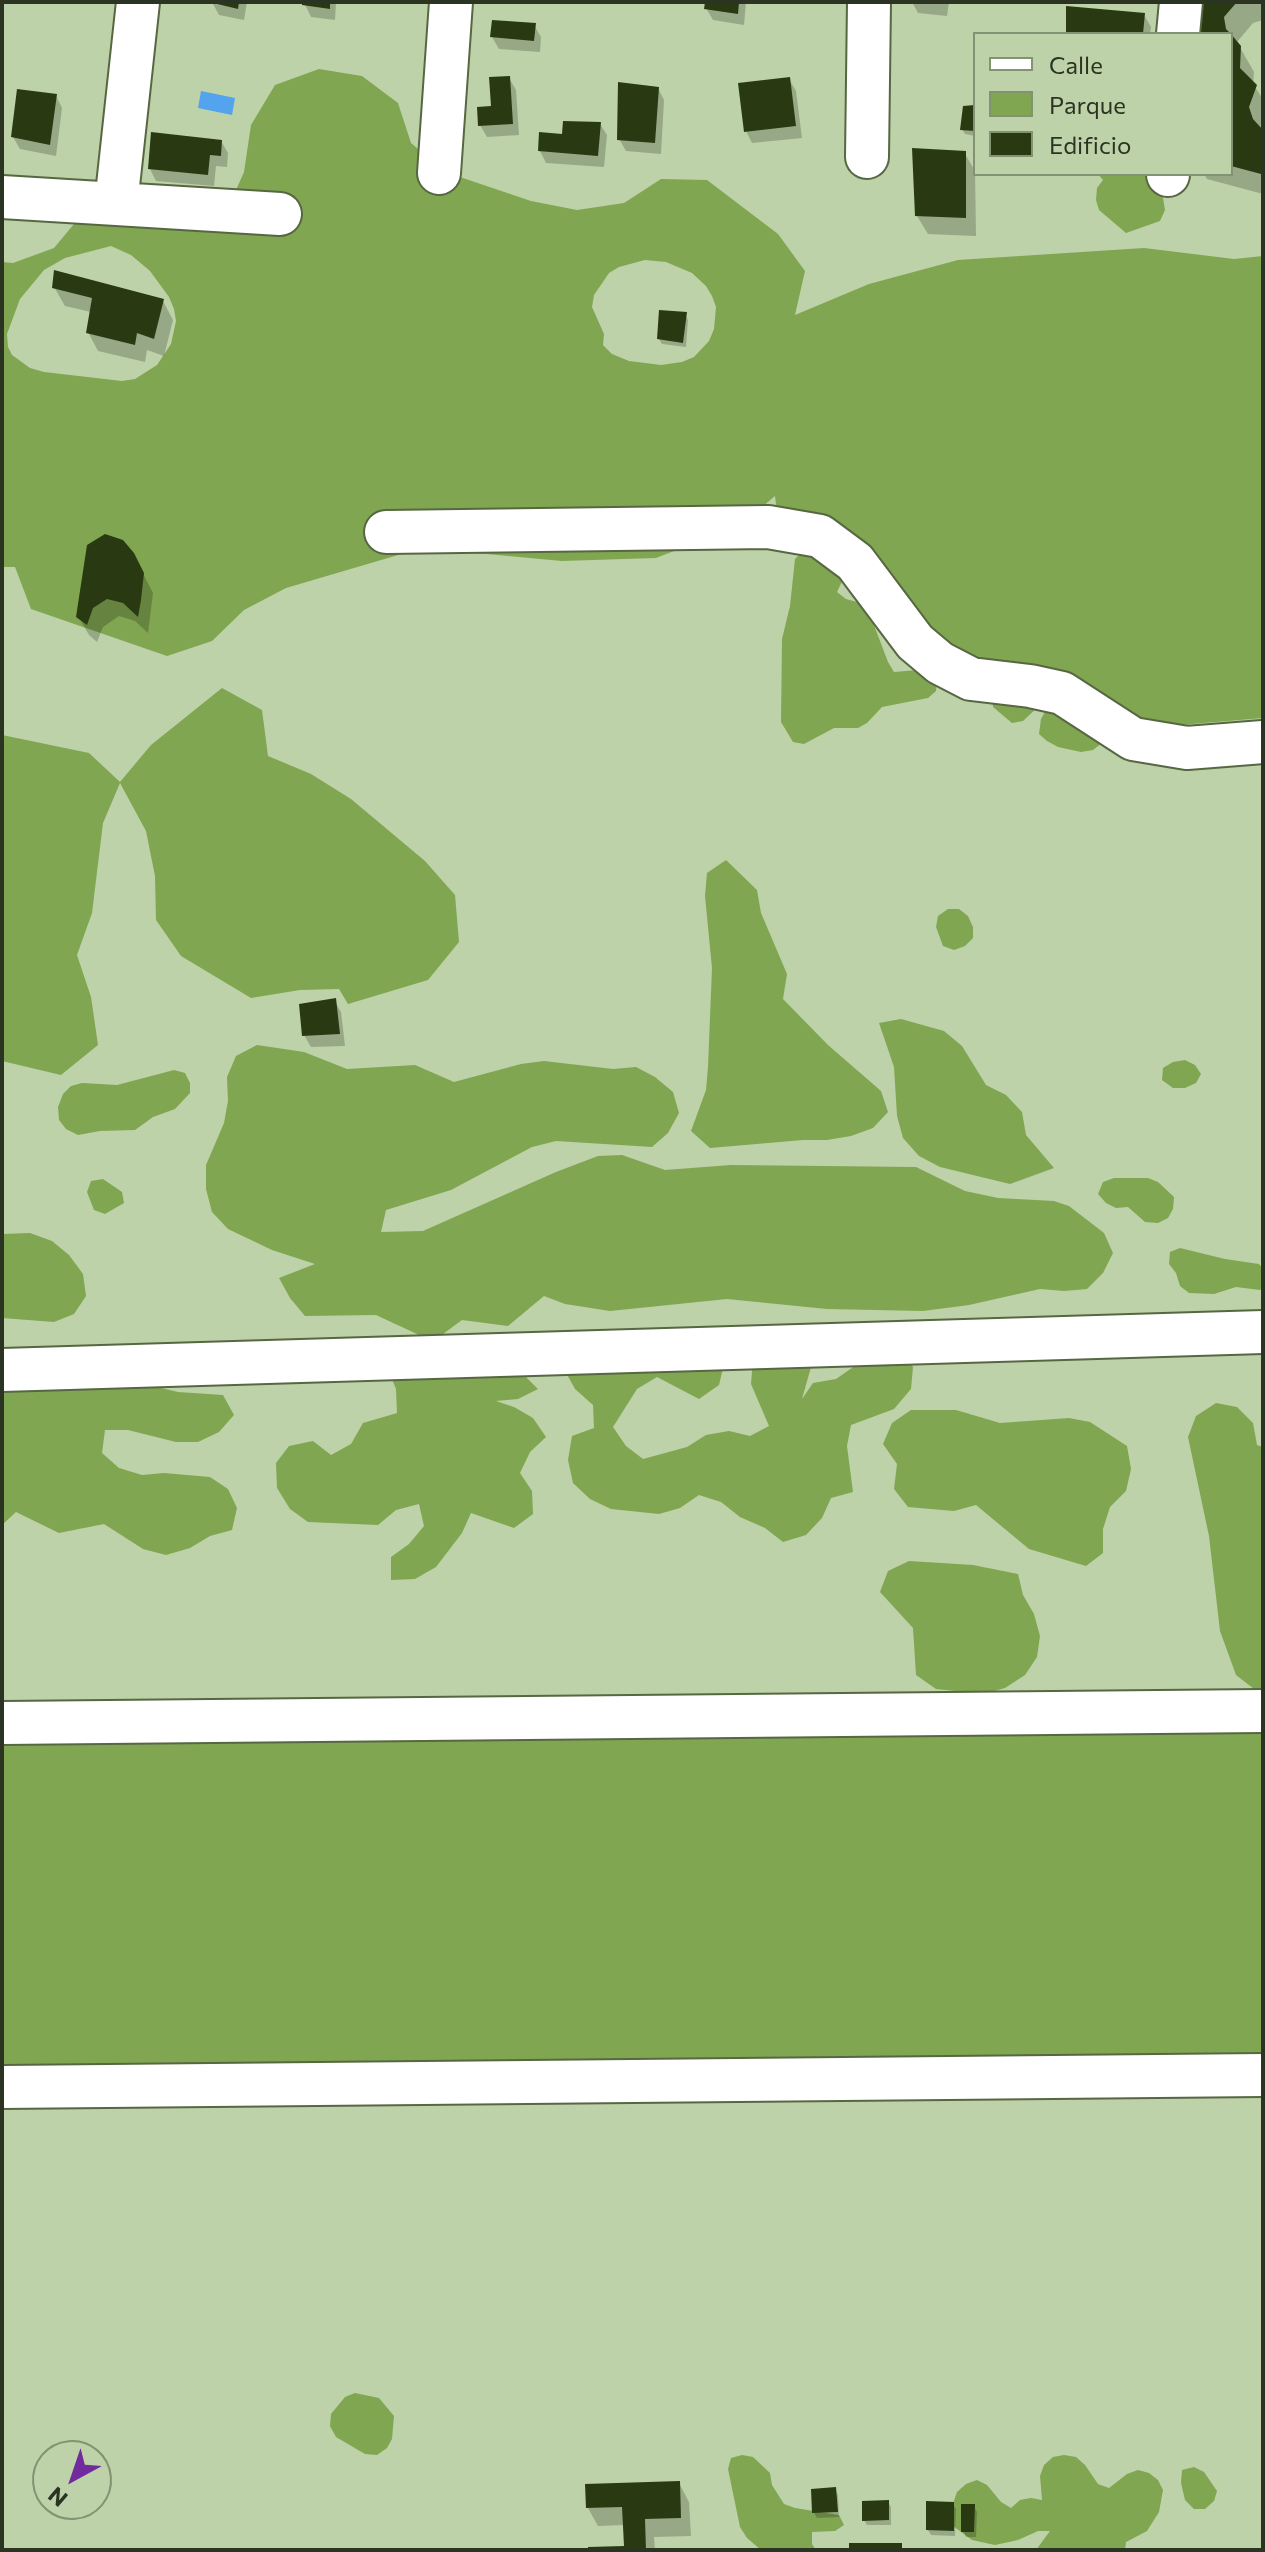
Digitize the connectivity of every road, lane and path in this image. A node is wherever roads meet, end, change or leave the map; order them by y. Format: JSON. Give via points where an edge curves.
{"nodes":[{"id":1,"x":138,"y":2,"type":"edge"},
{"id":2,"x":451,"y":2,"type":"edge"},
{"id":3,"x":869,"y":2,"type":"edge"},
{"id":4,"x":1181,"y":2,"type":"edge"},
{"id":5,"x":1178,"y":32,"type":"edge"},
{"id":6,"x":867,"y":157,"type":"dead end"},
{"id":7,"x":439,"y":173,"type":"dead end"},
{"id":8,"x":2,"y":197,"type":"edge"},
{"id":9,"x":116,"y":204,"type":"junction"},
{"id":10,"x":280,"y":214,"type":"dead end"},
{"id":11,"x":386,"y":532,"type":"dead end"},
{"id":12,"x":1263,"y":742,"type":"edge"},
{"id":13,"x":1263,"y":1332,"type":"edge"},
{"id":14,"x":2,"y":1370,"type":"edge"},
{"id":15,"x":1263,"y":1711,"type":"edge"},
{"id":16,"x":2,"y":1723,"type":"edge"},
{"id":17,"x":1263,"y":2075,"type":"edge"},
{"id":18,"x":2,"y":2087,"type":"edge"}],
"edges":[{"from":1,"to":9,"type":"street"},
{"from":2,"to":7,"type":"street"},
{"from":3,"to":6,"type":"street"},
{"from":4,"to":5,"type":"street"},
{"from":8,"to":9,"type":"street"},
{"from":9,"to":10,"type":"street"},
{"from":11,"to":12,"type":"street","via":[[768,527],[820,536],[855,562],[915,642],[971,679],[1062,693],[1133,739],[1187,748]]},
{"from":13,"to":14,"type":"street"},
{"from":15,"to":16,"type":"street"},
{"from":17,"to":18,"type":"street"}]}
